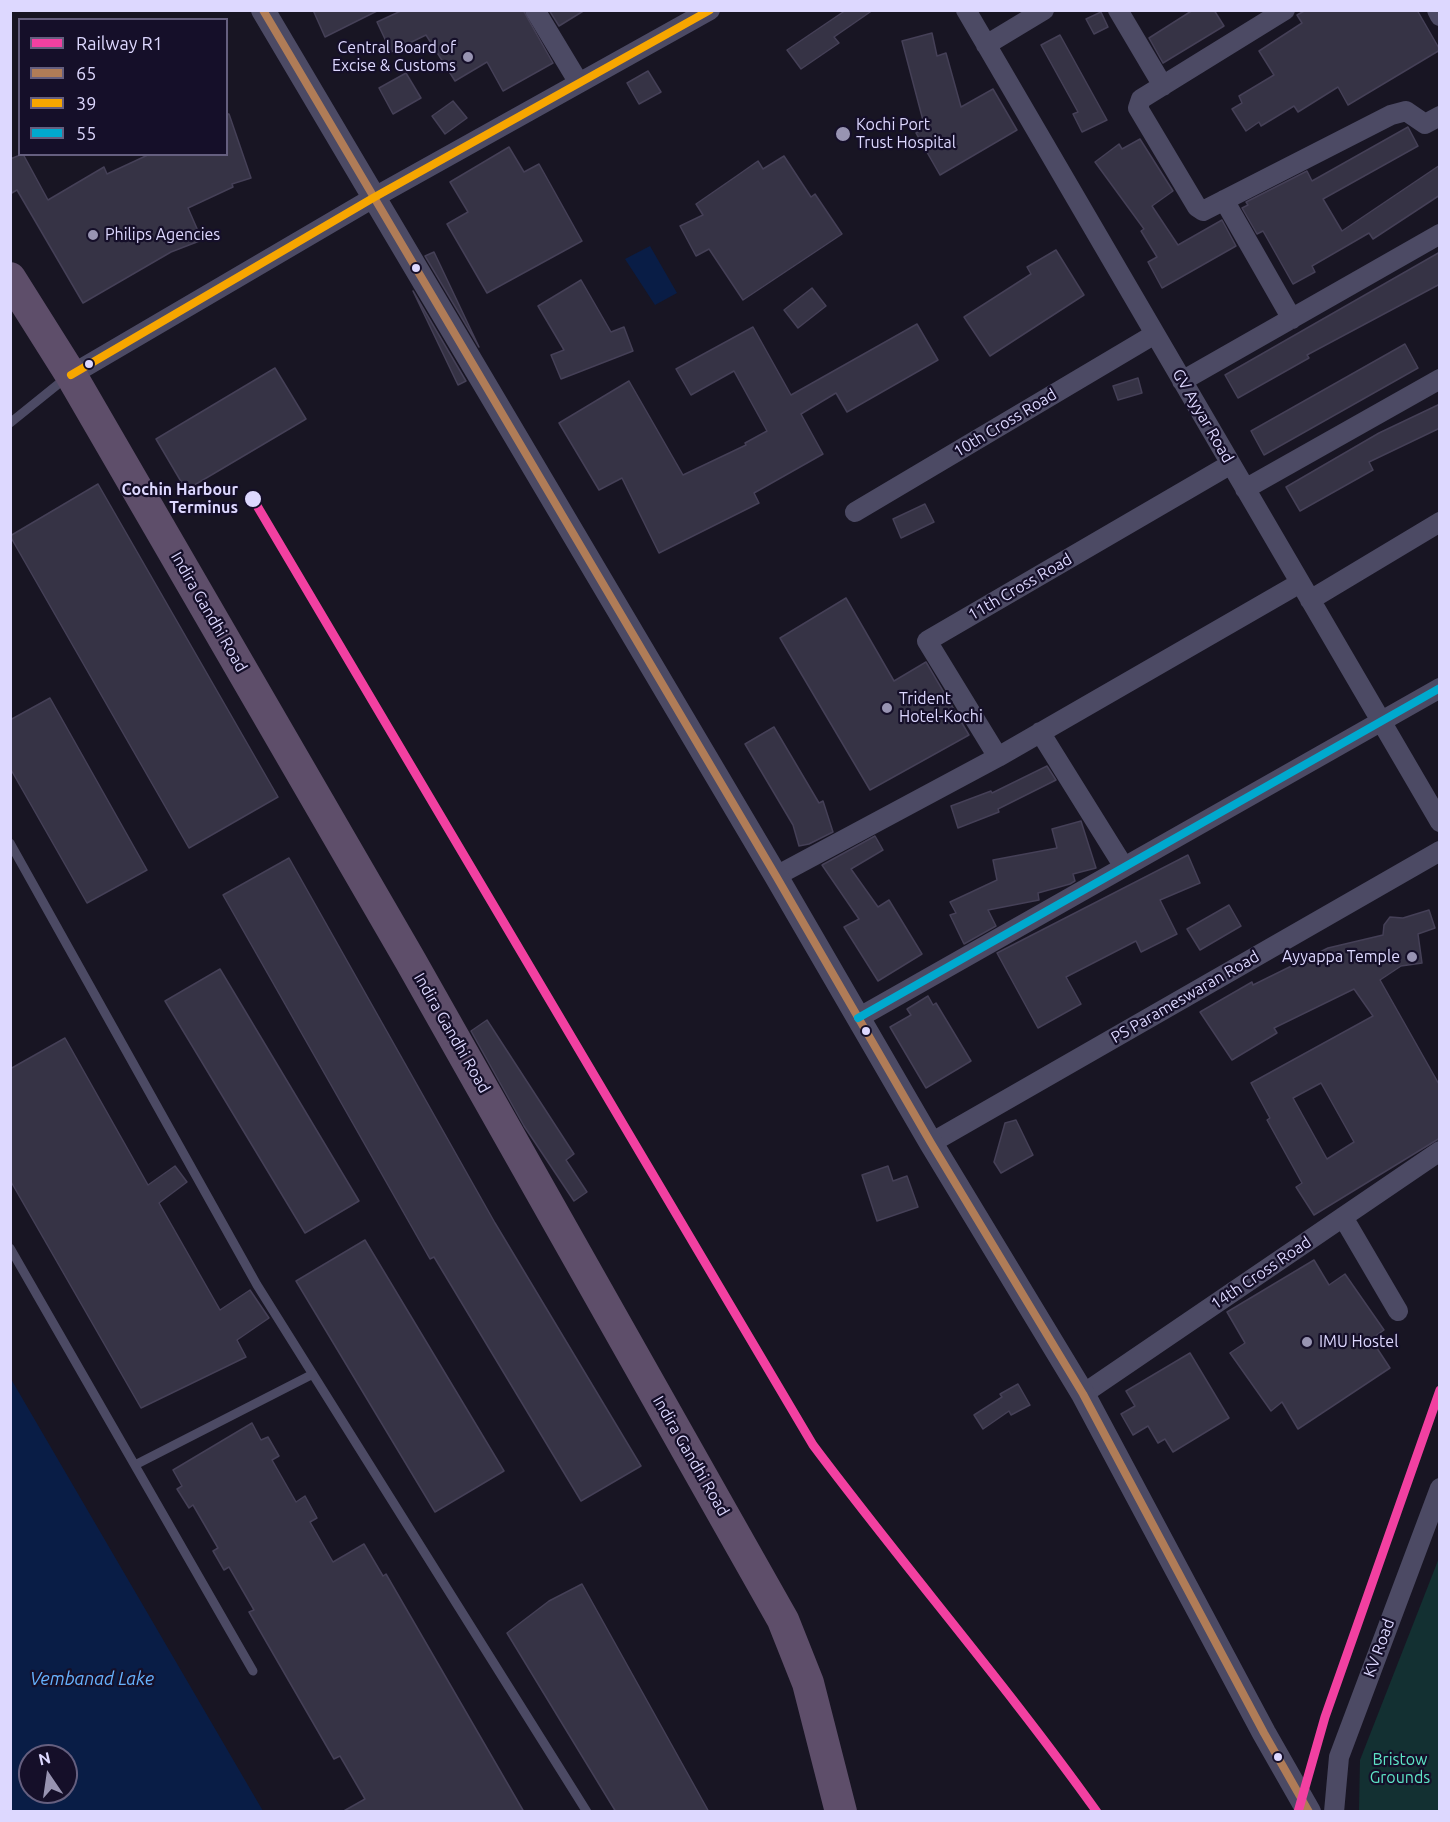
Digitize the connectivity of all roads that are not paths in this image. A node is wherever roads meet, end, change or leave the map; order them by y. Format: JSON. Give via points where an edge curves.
{"nodes":[{"id":1,"x":263,"y":10,"type":"edge"},
{"id":2,"x":535,"y":10,"type":"edge"},
{"id":3,"x":710,"y":10,"type":"edge"},
{"id":4,"x":966,"y":10,"type":"edge"},
{"id":5,"x":1044,"y":10,"type":"edge"},
{"id":6,"x":1118,"y":10,"type":"edge"},
{"id":7,"x":1285,"y":10,"type":"edge"},
{"id":8,"x":1437,"y":10,"type":"edge"},
{"id":9,"x":1440,"y":16,"type":"edge"},
{"id":10,"x":986,"y":45,"type":"junction"},
{"id":11,"x":579,"y":83,"type":"junction"},
{"id":12,"x":1163,"y":86,"type":"junction"},
{"id":13,"x":1440,"y":116,"type":"edge"},
{"id":14,"x":373,"y":198,"type":"junction"},
{"id":15,"x":1224,"y":200,"type":"junction"},
{"id":16,"x":1440,"y":234,"type":"edge"},
{"id":17,"x":10,"y":279,"type":"edge"},
{"id":18,"x":1292,"y":319,"type":"junction"},
{"id":19,"x":1155,"y":334,"type":"junction"},
{"id":20,"x":71,"y":375,"type":"junction"},
{"id":21,"x":1440,"y":379,"type":"edge"},
{"id":22,"x":1182,"y":381,"type":"junction"},
{"id":23,"x":10,"y":423,"type":"edge"},
{"id":24,"x":1231,"y":464,"type":"junction"},
{"id":25,"x":1245,"y":489,"type":"junction"},
{"id":26,"x":855,"y":512,"type":"dead end"},
{"id":27,"x":1440,"y":522,"type":"edge"},
{"id":28,"x":1300,"y":583,"type":"junction"},
{"id":29,"x":1311,"y":600,"type":"junction"},
{"id":30,"x":1440,"y":688,"type":"edge"},
{"id":31,"x":1381,"y":721,"type":"junction"},
{"id":32,"x":1040,"y":732,"type":"junction"},
{"id":33,"x":998,"y":757,"type":"junction"},
{"id":34,"x":1440,"y":822,"type":"edge"},
{"id":35,"x":10,"y":843,"type":"edge"},
{"id":36,"x":1440,"y":851,"type":"edge"},
{"id":37,"x":1124,"y":867,"type":"junction"},
{"id":38,"x":776,"y":876,"type":"junction"},
{"id":39,"x":858,"y":1018,"type":"junction"},
{"id":40,"x":931,"y":1143,"type":"junction"},
{"id":41,"x":1440,"y":1151,"type":"edge"},
{"id":42,"x":1343,"y":1217,"type":"junction"},
{"id":43,"x":10,"y":1248,"type":"edge"},
{"id":44,"x":1398,"y":1311,"type":"dead end"},
{"id":45,"x":313,"y":1374,"type":"junction"},
{"id":46,"x":1083,"y":1394,"type":"junction"},
{"id":47,"x":135,"y":1465,"type":"junction"},
{"id":48,"x":1440,"y":1488,"type":"edge"},
{"id":49,"x":253,"y":1671,"type":"dead end"},
{"id":50,"x":587,"y":1812,"type":"edge"},
{"id":51,"x":841,"y":1812,"type":"edge"},
{"id":52,"x":1310,"y":1812,"type":"edge"},
{"id":53,"x":1334,"y":1812,"type":"edge"}],
"edges":[{"from":1,"to":14,"type":"street"},
{"from":2,"to":11,"type":"street"},
{"from":3,"to":11,"type":"street"},
{"from":4,"to":10,"type":"street","name":"GV Ayyar Road"},
{"from":5,"to":10,"type":"street"},
{"from":6,"to":12,"type":"street"},
{"from":7,"to":12,"type":"street"},
{"from":8,"to":9,"type":"street"},
{"from":10,"to":19,"type":"street","name":"GV Ayyar Road"},
{"from":11,"to":14,"type":"street"},
{"from":12,"to":15,"type":"street","via":[[1141,99],[1138,108],[1197,207],[1203,211]]},
{"from":13,"to":15,"type":"street","via":[[1425,124],[1406,111],[1391,115]]},
{"from":14,"to":20,"type":"street"},
{"from":14,"to":38,"type":"street"},
{"from":15,"to":18,"type":"street"},
{"from":16,"to":18,"type":"street"},
{"from":17,"to":20,"type":"highway","name":"Indira Gandhi Road"},
{"from":18,"to":22,"type":"street"},
{"from":19,"to":22,"type":"street","name":"GV Ayyar Road"},
{"from":19,"to":26,"type":"street","name":"10th Cross Road"},
{"from":20,"to":23,"type":"lane"},
{"from":20,"to":51,"type":"highway","name":"Indira Gandhi Road","via":[[410,960],[783,1620],[808,1683]]},
{"from":21,"to":25,"type":"street"},
{"from":22,"to":24,"type":"street","name":"GV Ayyar Road"},
{"from":24,"to":25,"type":"street","name":"GV Ayyar Road"},
{"from":24,"to":33,"type":"street","name":"11th Cross Road","via":[[927,641]]},
{"from":25,"to":28,"type":"street","name":"GV Ayyar Road"},
{"from":27,"to":29,"type":"street"},
{"from":28,"to":29,"type":"street","name":"GV Ayyar Road"},
{"from":28,"to":32,"type":"street"},
{"from":29,"to":31,"type":"street","name":"GV Ayyar Road"},
{"from":30,"to":31,"type":"street"},
{"from":31,"to":34,"type":"street","name":"GV Ayyar Road"},
{"from":31,"to":37,"type":"street"},
{"from":32,"to":33,"type":"street"},
{"from":32,"to":37,"type":"street"},
{"from":33,"to":38,"type":"street"},
{"from":35,"to":45,"type":"lane","via":[[251,1275]]},
{"from":36,"to":40,"type":"street","name":"PS Parameswaran Road"},
{"from":37,"to":39,"type":"street"},
{"from":38,"to":39,"type":"street"},
{"from":39,"to":40,"type":"street"},
{"from":40,"to":46,"type":"street"},
{"from":41,"to":42,"type":"street","name":"14th Cross Road"},
{"from":42,"to":44,"type":"street"},
{"from":42,"to":46,"type":"street","name":"14th Cross Road"},
{"from":43,"to":47,"type":"lane"},
{"from":45,"to":47,"type":"lane"},
{"from":45,"to":50,"type":"lane"},
{"from":46,"to":52,"type":"street"},
{"from":47,"to":49,"type":"lane"},
{"from":48,"to":53,"type":"street","name":"KV Road","via":[[1339,1757]]}]}
